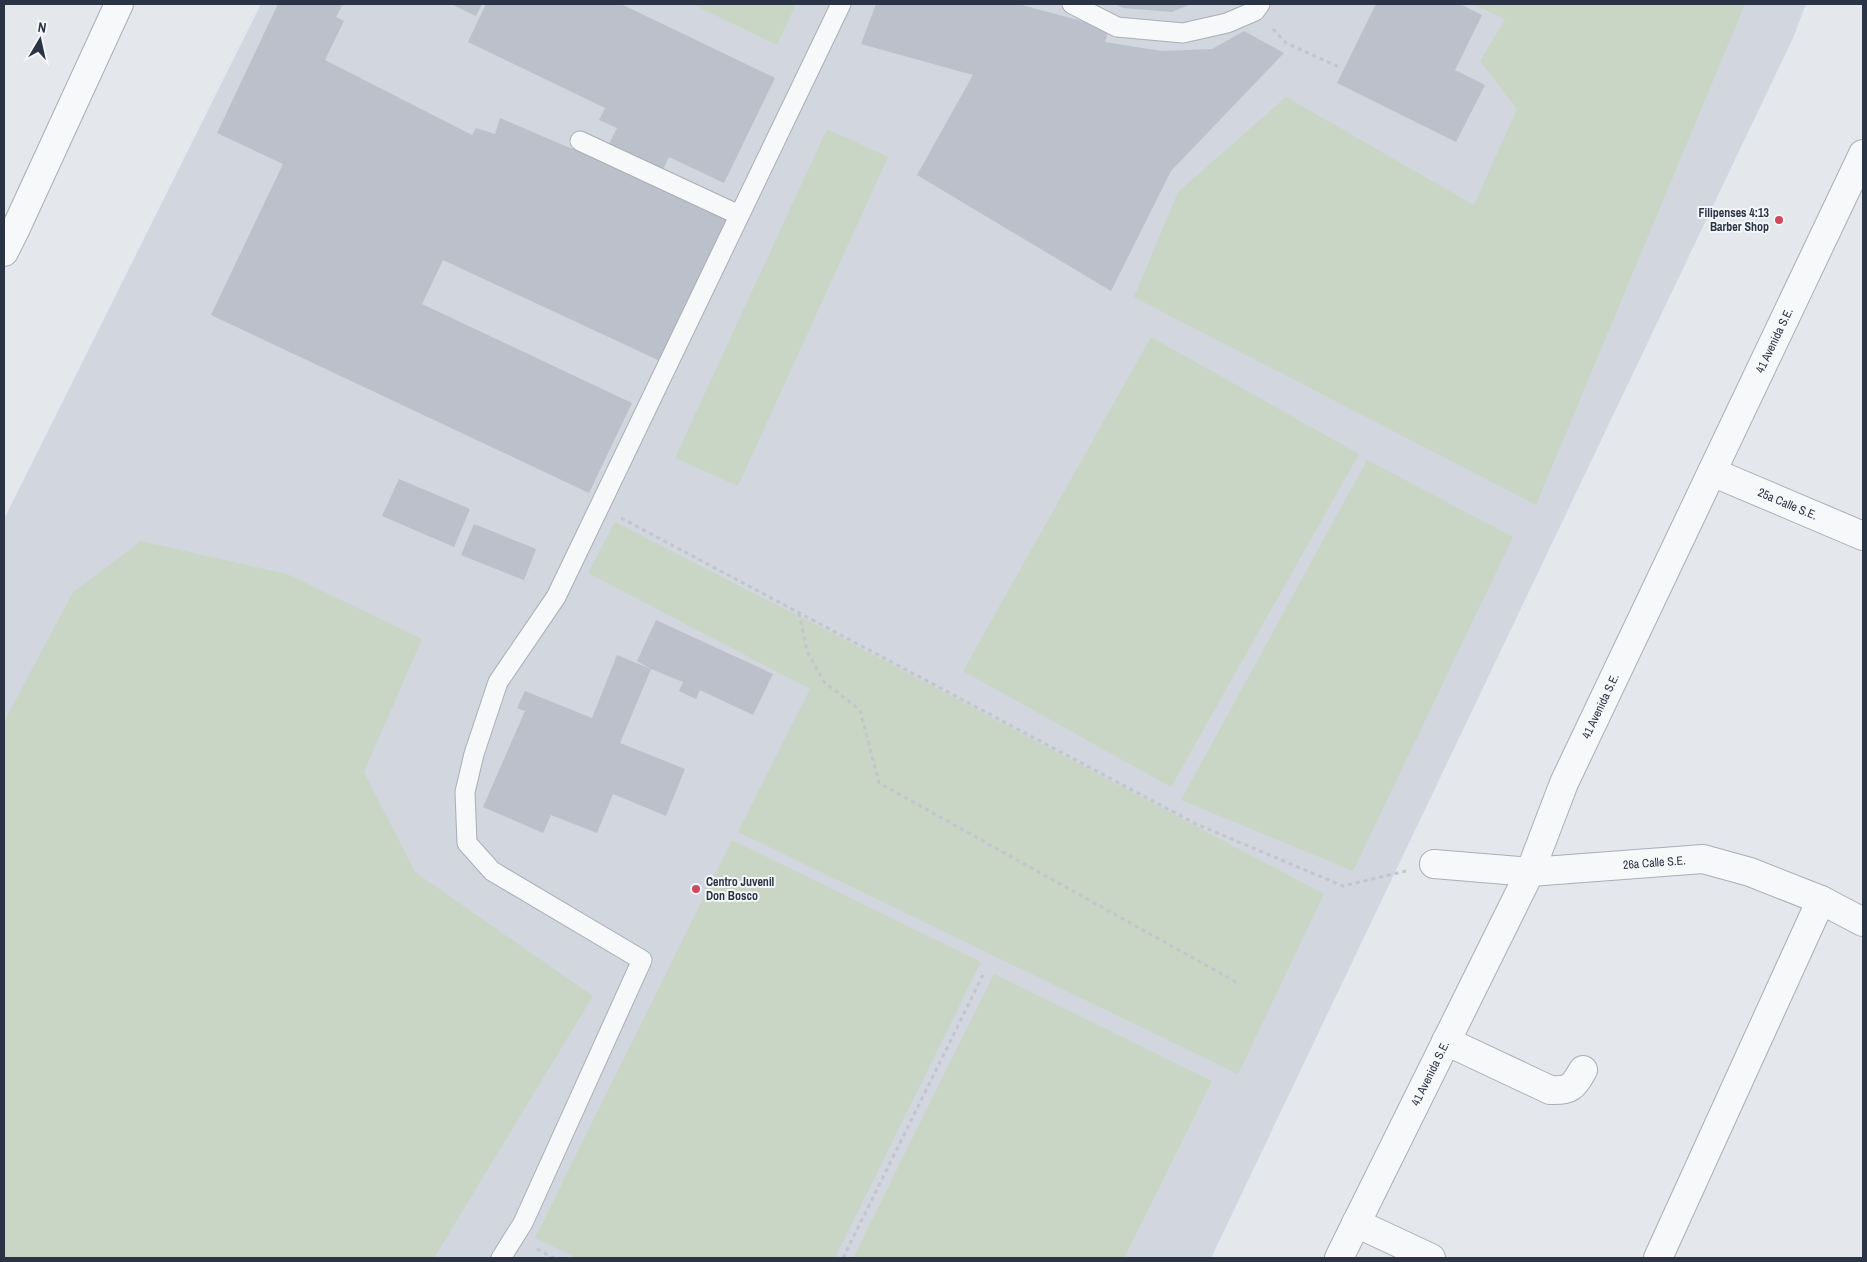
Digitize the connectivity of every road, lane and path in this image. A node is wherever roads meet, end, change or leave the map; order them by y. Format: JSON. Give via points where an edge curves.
{"nodes":[{"id":1,"x":119,"y":4,"type":"edge"},
{"id":2,"x":841,"y":4,"type":"edge"},
{"id":3,"x":1072,"y":4,"type":"edge"},
{"id":4,"x":1257,"y":7,"type":"edge"},
{"id":5,"x":1339,"y":66,"type":"dead end"},
{"id":6,"x":580,"y":141,"type":"dead end"},
{"id":7,"x":1863,"y":154,"type":"edge"},
{"id":8,"x":739,"y":215,"type":"junction"},
{"id":9,"x":4,"y":252,"type":"edge"},
{"id":10,"x":1712,"y":472,"type":"junction"},
{"id":11,"x":598,"y":506,"type":"junction"},
{"id":12,"x":1863,"y":536,"type":"edge"},
{"id":13,"x":799,"y":613,"type":"junction"},
{"id":14,"x":1434,"y":864,"type":"joint"},
{"id":15,"x":1530,"y":872,"type":"junction"},
{"id":16,"x":1821,"y":900,"type":"junction"},
{"id":17,"x":1863,"y":922,"type":"edge"},
{"id":18,"x":983,"y":975,"type":"dead end"},
{"id":19,"x":1238,"y":983,"type":"dead end"},
{"id":20,"x":1446,"y":1041,"type":"junction"},
{"id":21,"x":1583,"y":1070,"type":"dead end"},
{"id":22,"x":1356,"y":1223,"type":"junction"},
{"id":23,"x":501,"y":1258,"type":"edge"},
{"id":24,"x":843,"y":1258,"type":"edge"},
{"id":25,"x":1339,"y":1258,"type":"edge"},
{"id":26,"x":1431,"y":1258,"type":"edge"},
{"id":27,"x":1658,"y":1258,"type":"edge"}],
"edges":[{"from":1,"to":9,"type":"street"},
{"from":2,"to":8,"type":"lane"},
{"from":3,"to":4,"type":"lane","via":[[1117,27],[1183,33],[1228,23]]},
{"from":4,"to":5,"type":"path","via":[[1286,43]]},
{"from":6,"to":8,"type":"lane"},
{"from":7,"to":10,"type":"street","name":"41 Avenida S.E."},
{"from":8,"to":11,"type":"lane"},
{"from":10,"to":12,"type":"street","name":"25a Calle S.E."},
{"from":10,"to":15,"type":"street","name":"41 Avenida S.E.","via":[[1564,783]]},
{"from":11,"to":13,"type":"path"},
{"from":11,"to":23,"type":"lane","via":[[556,597],[498,682],[465,792],[467,843],[492,871],[642,960],[524,1223]]},
{"from":13,"to":14,"type":"path","via":[[1196,824],[1343,886]]},
{"from":13,"to":19,"type":"path","via":[[807,651],[824,682],[860,710],[878,783]]},
{"from":14,"to":15,"type":"street","name":"26a Calle S.E."},
{"from":15,"to":16,"type":"street","name":"26a Calle S.E.","via":[[1703,859],[1750,872]]},
{"from":15,"to":20,"type":"street","name":"41 Avenida S.E."},
{"from":16,"to":17,"type":"street","name":"26a Calle S.E."},
{"from":16,"to":27,"type":"street"},
{"from":18,"to":24,"type":"path"},
{"from":20,"to":21,"type":"street","via":[[1550,1090],[1564,1091],[1574,1086]]},
{"from":20,"to":22,"type":"street","name":"41 Avenida S.E."},
{"from":22,"to":25,"type":"street","name":"41 Avenida S.E."},
{"from":22,"to":26,"type":"street"}]}
